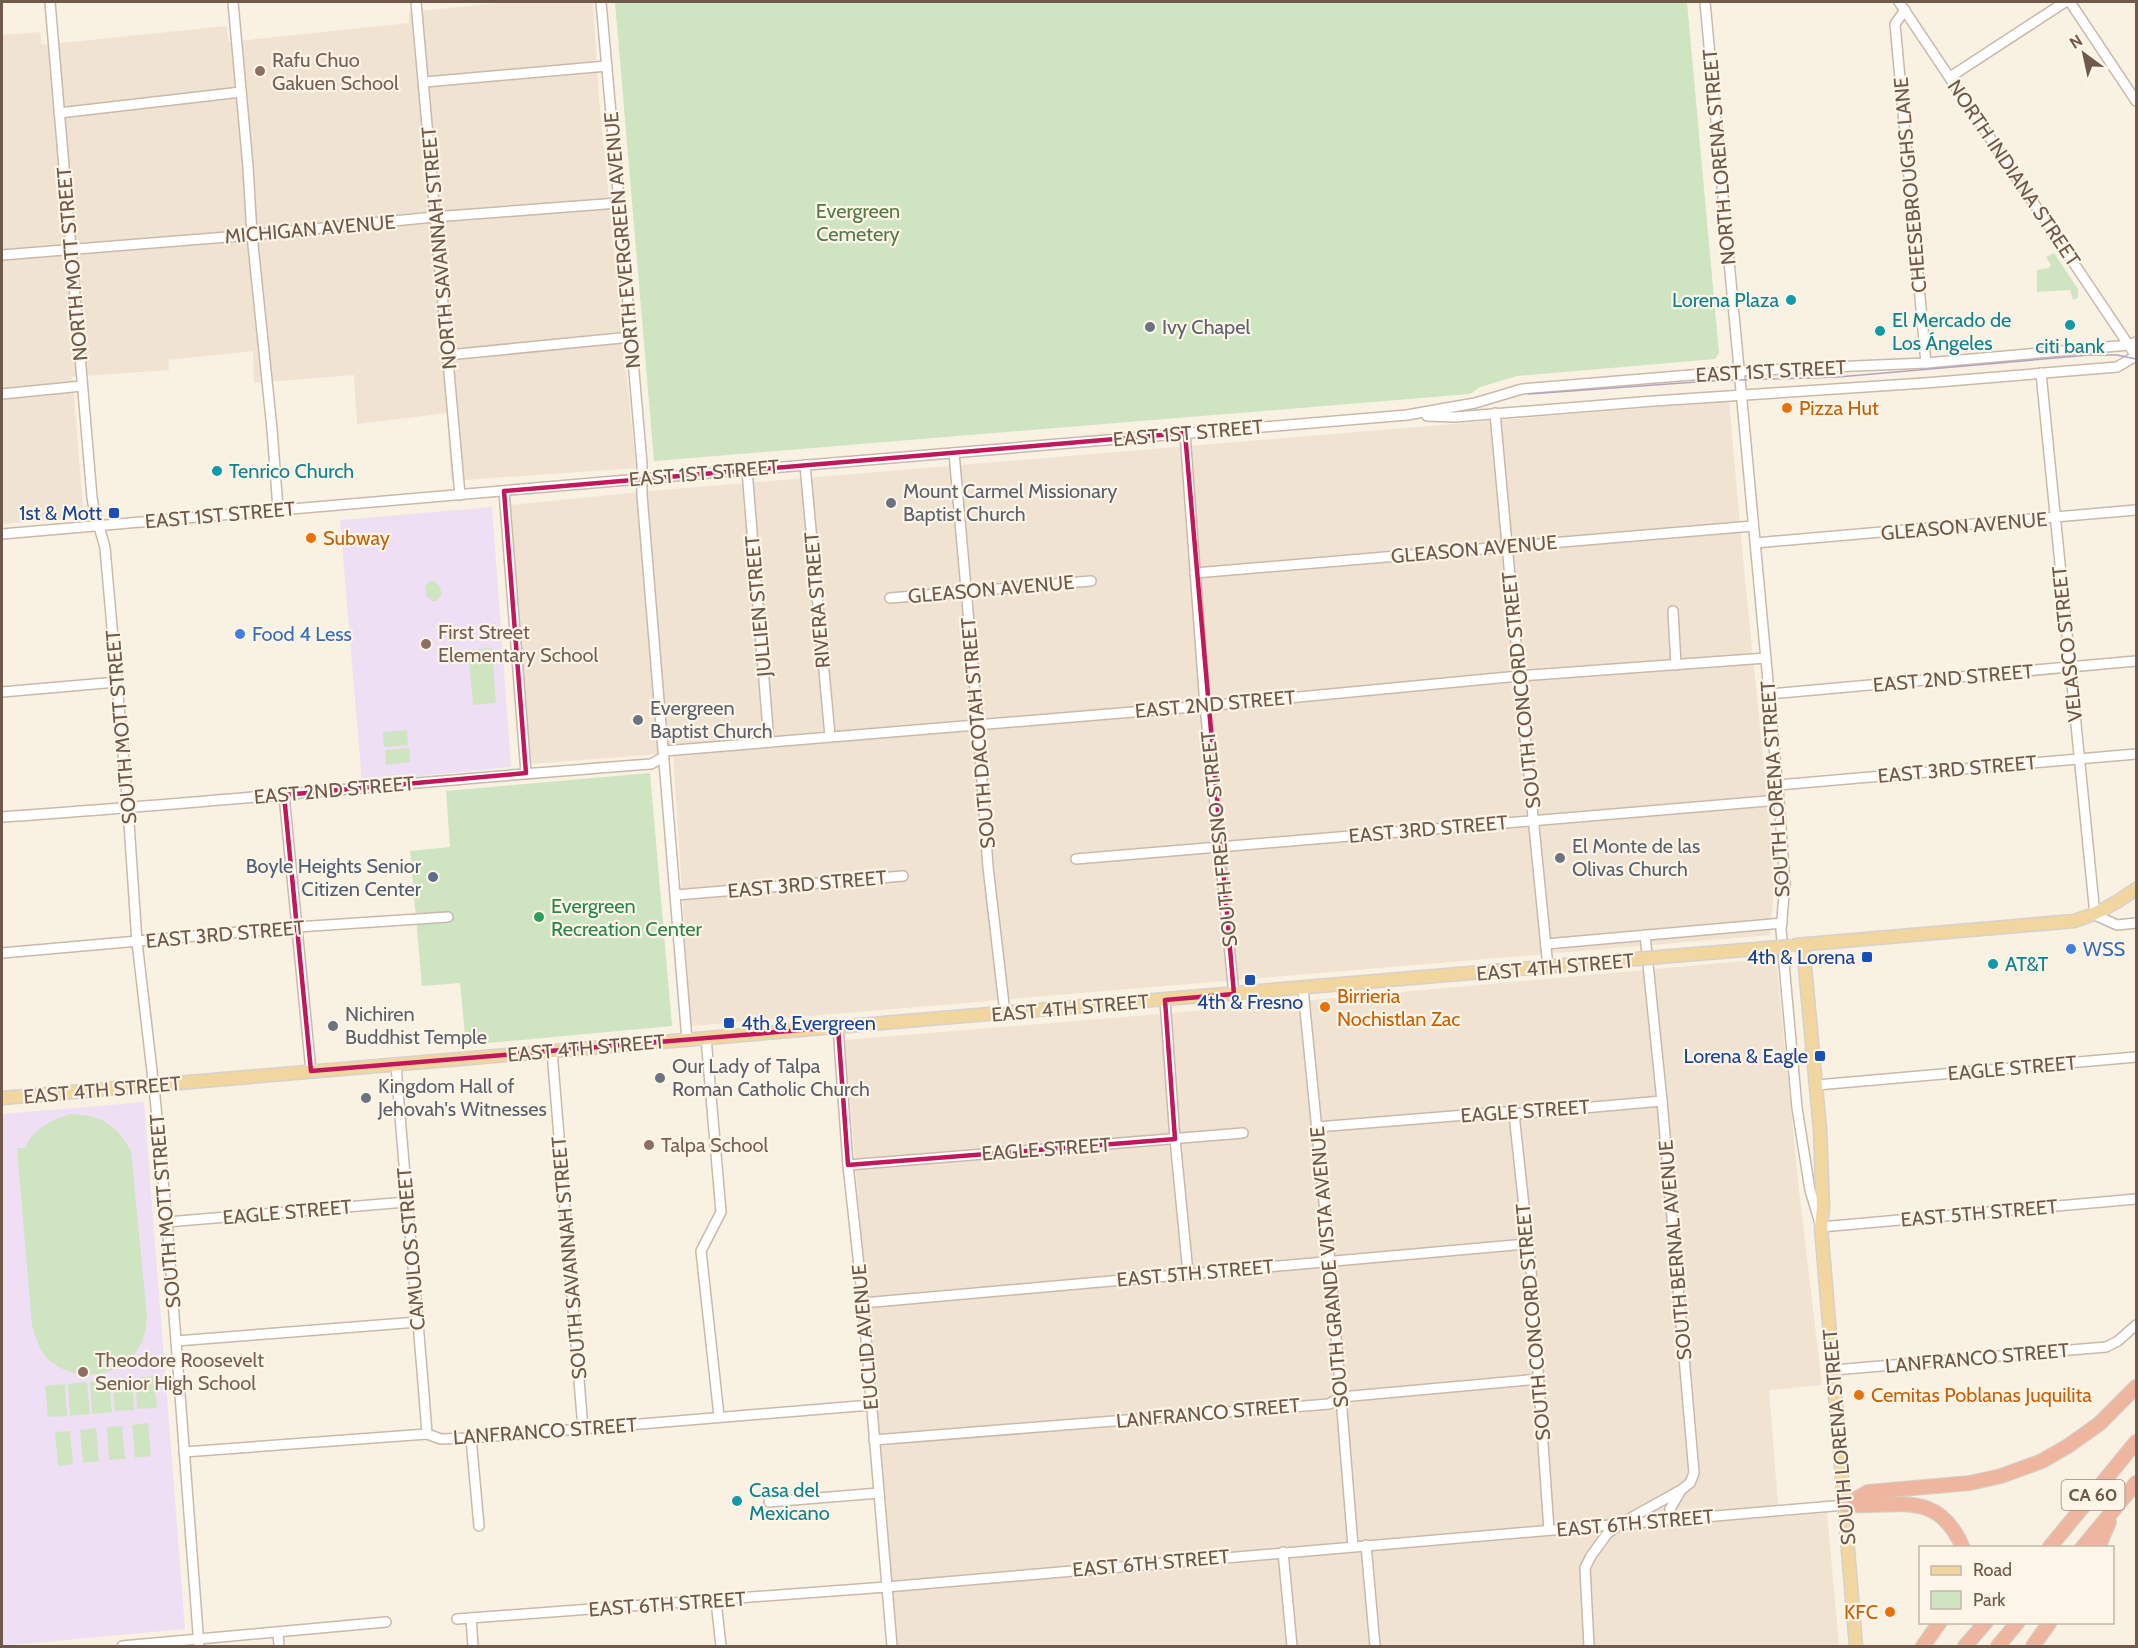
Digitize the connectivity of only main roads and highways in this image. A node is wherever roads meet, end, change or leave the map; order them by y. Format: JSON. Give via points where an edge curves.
{"nodes":[{"id":1,"x":2136,"y":889,"type":"edge"},
{"id":2,"x":1797,"y":945,"type":"junction"},
{"id":3,"x":2,"y":1098,"type":"edge"},
{"id":4,"x":2136,"y":1387,"type":"edge"},
{"id":5,"x":2136,"y":1442,"type":"edge"},
{"id":6,"x":2136,"y":1484,"type":"edge"},
{"id":7,"x":1845,"y":1505,"type":"junction"},
{"id":8,"x":2114,"y":1510,"type":"junction"},
{"id":9,"x":1962,"y":1546,"type":"edge"},
{"id":10,"x":2051,"y":1546,"type":"edge"},
{"id":11,"x":2084,"y":1546,"type":"edge"},
{"id":12,"x":2099,"y":1546,"type":"edge"},
{"id":13,"x":1939,"y":1624,"type":"edge"},
{"id":14,"x":1985,"y":1624,"type":"edge"},
{"id":15,"x":2017,"y":1624,"type":"edge"},
{"id":16,"x":2049,"y":1624,"type":"edge"},
{"id":17,"x":1856,"y":1647,"type":"edge"},
{"id":18,"x":1923,"y":1647,"type":"edge"},
{"id":19,"x":1965,"y":1647,"type":"edge"},
{"id":20,"x":1998,"y":1647,"type":"edge"},
{"id":21,"x":2033,"y":1647,"type":"edge"}],
"edges":[{"from":1,"to":2,"type":"main road","name":"EAST 4TH STREET","via":[[2110,908],[2074,921]]},
{"from":2,"to":3,"type":"main road","name":"EAST 4TH STREET","bridge":true},
{"from":2,"to":7,"type":"main road","name":"SOUTH LORENA STREET","via":[[1817,1085],[1824,1207],[1821,1227]]},
{"from":4,"to":7,"type":"highway","via":[[2099,1424],[2042,1461],[1970,1483],[1868,1492]]},
{"from":5,"to":10,"type":"highway","number":"CA 60"},
{"from":6,"to":8,"type":"highway","number":"CA 60"},
{"from":7,"to":9,"type":"highway","via":[[1927,1507],[1946,1519]]},
{"from":7,"to":17,"type":"main road","name":"SOUTH LORENA STREET"},
{"from":8,"to":11,"type":"highway","number":"CA 60"},
{"from":8,"to":12,"type":"highway"},
{"from":13,"to":18,"type":"highway"},
{"from":14,"to":19,"type":"highway"},
{"from":15,"to":20,"type":"highway"},
{"from":16,"to":21,"type":"highway"}]}
